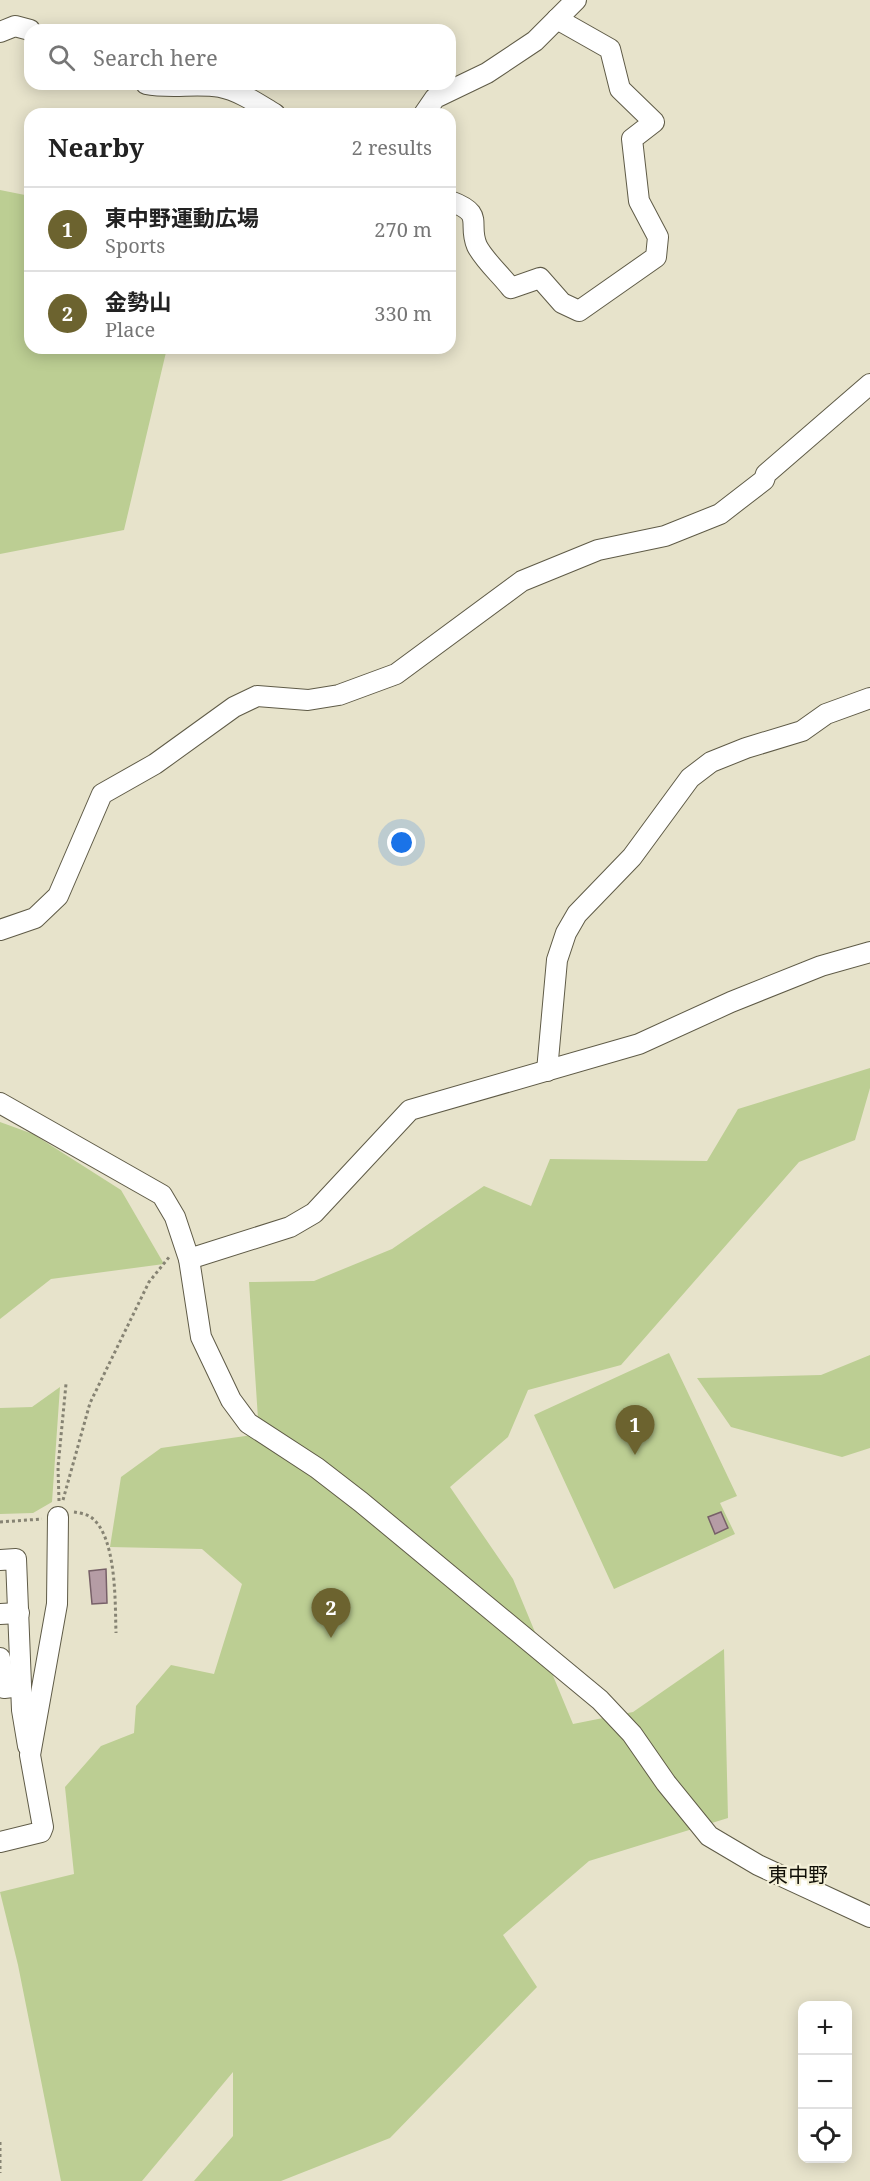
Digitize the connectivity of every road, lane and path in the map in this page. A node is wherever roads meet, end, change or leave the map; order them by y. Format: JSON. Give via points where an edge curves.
{"nodes":[{"id":1,"x":576,"y":0,"type":"edge"},
{"id":2,"x":557,"y":19,"type":"junction"},
{"id":3,"x":24,"y":28,"type":"edge"},
{"id":4,"x":0,"y":32,"type":"edge"},
{"id":5,"x":456,"y":88,"type":"edge"},
{"id":6,"x":228,"y":90,"type":"edge"},
{"id":7,"x":452,"y":90,"type":"edge"},
{"id":8,"x":264,"y":108,"type":"edge"},
{"id":9,"x":428,"y":108,"type":"edge"},
{"id":10,"x":456,"y":203,"type":"edge"},
{"id":11,"x":870,"y":384,"type":"edge"},
{"id":12,"x":870,"y":698,"type":"edge"},
{"id":13,"x":0,"y":930,"type":"edge"},
{"id":14,"x":870,"y":952,"type":"edge"},
{"id":15,"x":547,"y":1071,"type":"junction"},
{"id":16,"x":0,"y":1103,"type":"edge"},
{"id":17,"x":186,"y":1250,"type":"junction"},
{"id":18,"x":66,"y":1384,"type":"dead end"},
{"id":19,"x":59,"y":1514,"type":"junction"},
{"id":20,"x":0,"y":1522,"type":"edge"},
{"id":21,"x":0,"y":1560,"type":"edge"},
{"id":22,"x":10,"y":1613,"type":"edge"},
{"id":23,"x":116,"y":1633,"type":"dead end"},
{"id":24,"x":0,"y":1658,"type":"edge"},
{"id":25,"x":8,"y":1688,"type":"edge"},
{"id":26,"x":30,"y":1755,"type":"junction"},
{"id":27,"x":0,"y":1842,"type":"edge"},
{"id":28,"x":870,"y":1917,"type":"edge"},
{"id":29,"x":0,"y":2142,"type":"edge"},
{"id":30,"x":0,"y":2172,"type":"edge"}],
"edges":[{"from":1,"to":2,"type":"street"},
{"from":2,"to":5,"type":"street","via":[[535,41],[487,74]]},
{"from":2,"to":10,"type":"street","via":[[610,49],[620,89],[654,122],[632,139],[639,201],[658,237],[656,257],[579,310],[562,303],[540,278],[511,288],[477,245],[475,220],[465,207]]},
{"from":3,"to":4,"type":"street","via":[[15,26]]},
{"from":6,"to":8,"type":"street"},
{"from":7,"to":9,"type":"street","via":[[435,98]]},
{"from":11,"to":13,"type":"street","via":[[766,474],[764,480],[720,514],[665,536],[598,550],[522,581],[396,674],[339,696],[308,700],[257,696],[234,707],[155,764],[102,794],[58,896],[35,918]]},
{"from":12,"to":15,"type":"street","via":[[826,714],[802,731],[711,762],[690,778],[632,857],[578,914],[566,933],[557,960]]},
{"from":14,"to":15,"type":"street","via":[[821,966],[639,1044]]},
{"from":15,"to":17,"type":"street","via":[[410,1110],[314,1213],[290,1227]]},
{"from":16,"to":17,"type":"street","via":[[162,1195],[175,1217]]},
{"from":17,"to":19,"type":"path","via":[[149,1282],[90,1403]]},
{"from":17,"to":28,"type":"street","via":[[201,1337],[231,1400],[248,1423],[361,1502],[600,1700],[632,1734],[709,1836],[758,1865]]},
{"from":18,"to":19,"type":"path","via":[[58,1467]]},
{"from":19,"to":20,"type":"path"},
{"from":19,"to":23,"type":"path","via":[[83,1514],[99,1527],[110,1554]]},
{"from":19,"to":26,"type":"street","via":[[57,1604]]},
{"from":21,"to":22,"type":"street","via":[[16,1559]]},
{"from":22,"to":25,"type":"street"},
{"from":24,"to":25,"type":"street"},
{"from":25,"to":26,"type":"street"},
{"from":26,"to":27,"type":"street","via":[[43,1827],[41,1832]]},
{"from":29,"to":30,"type":"path"}]}
